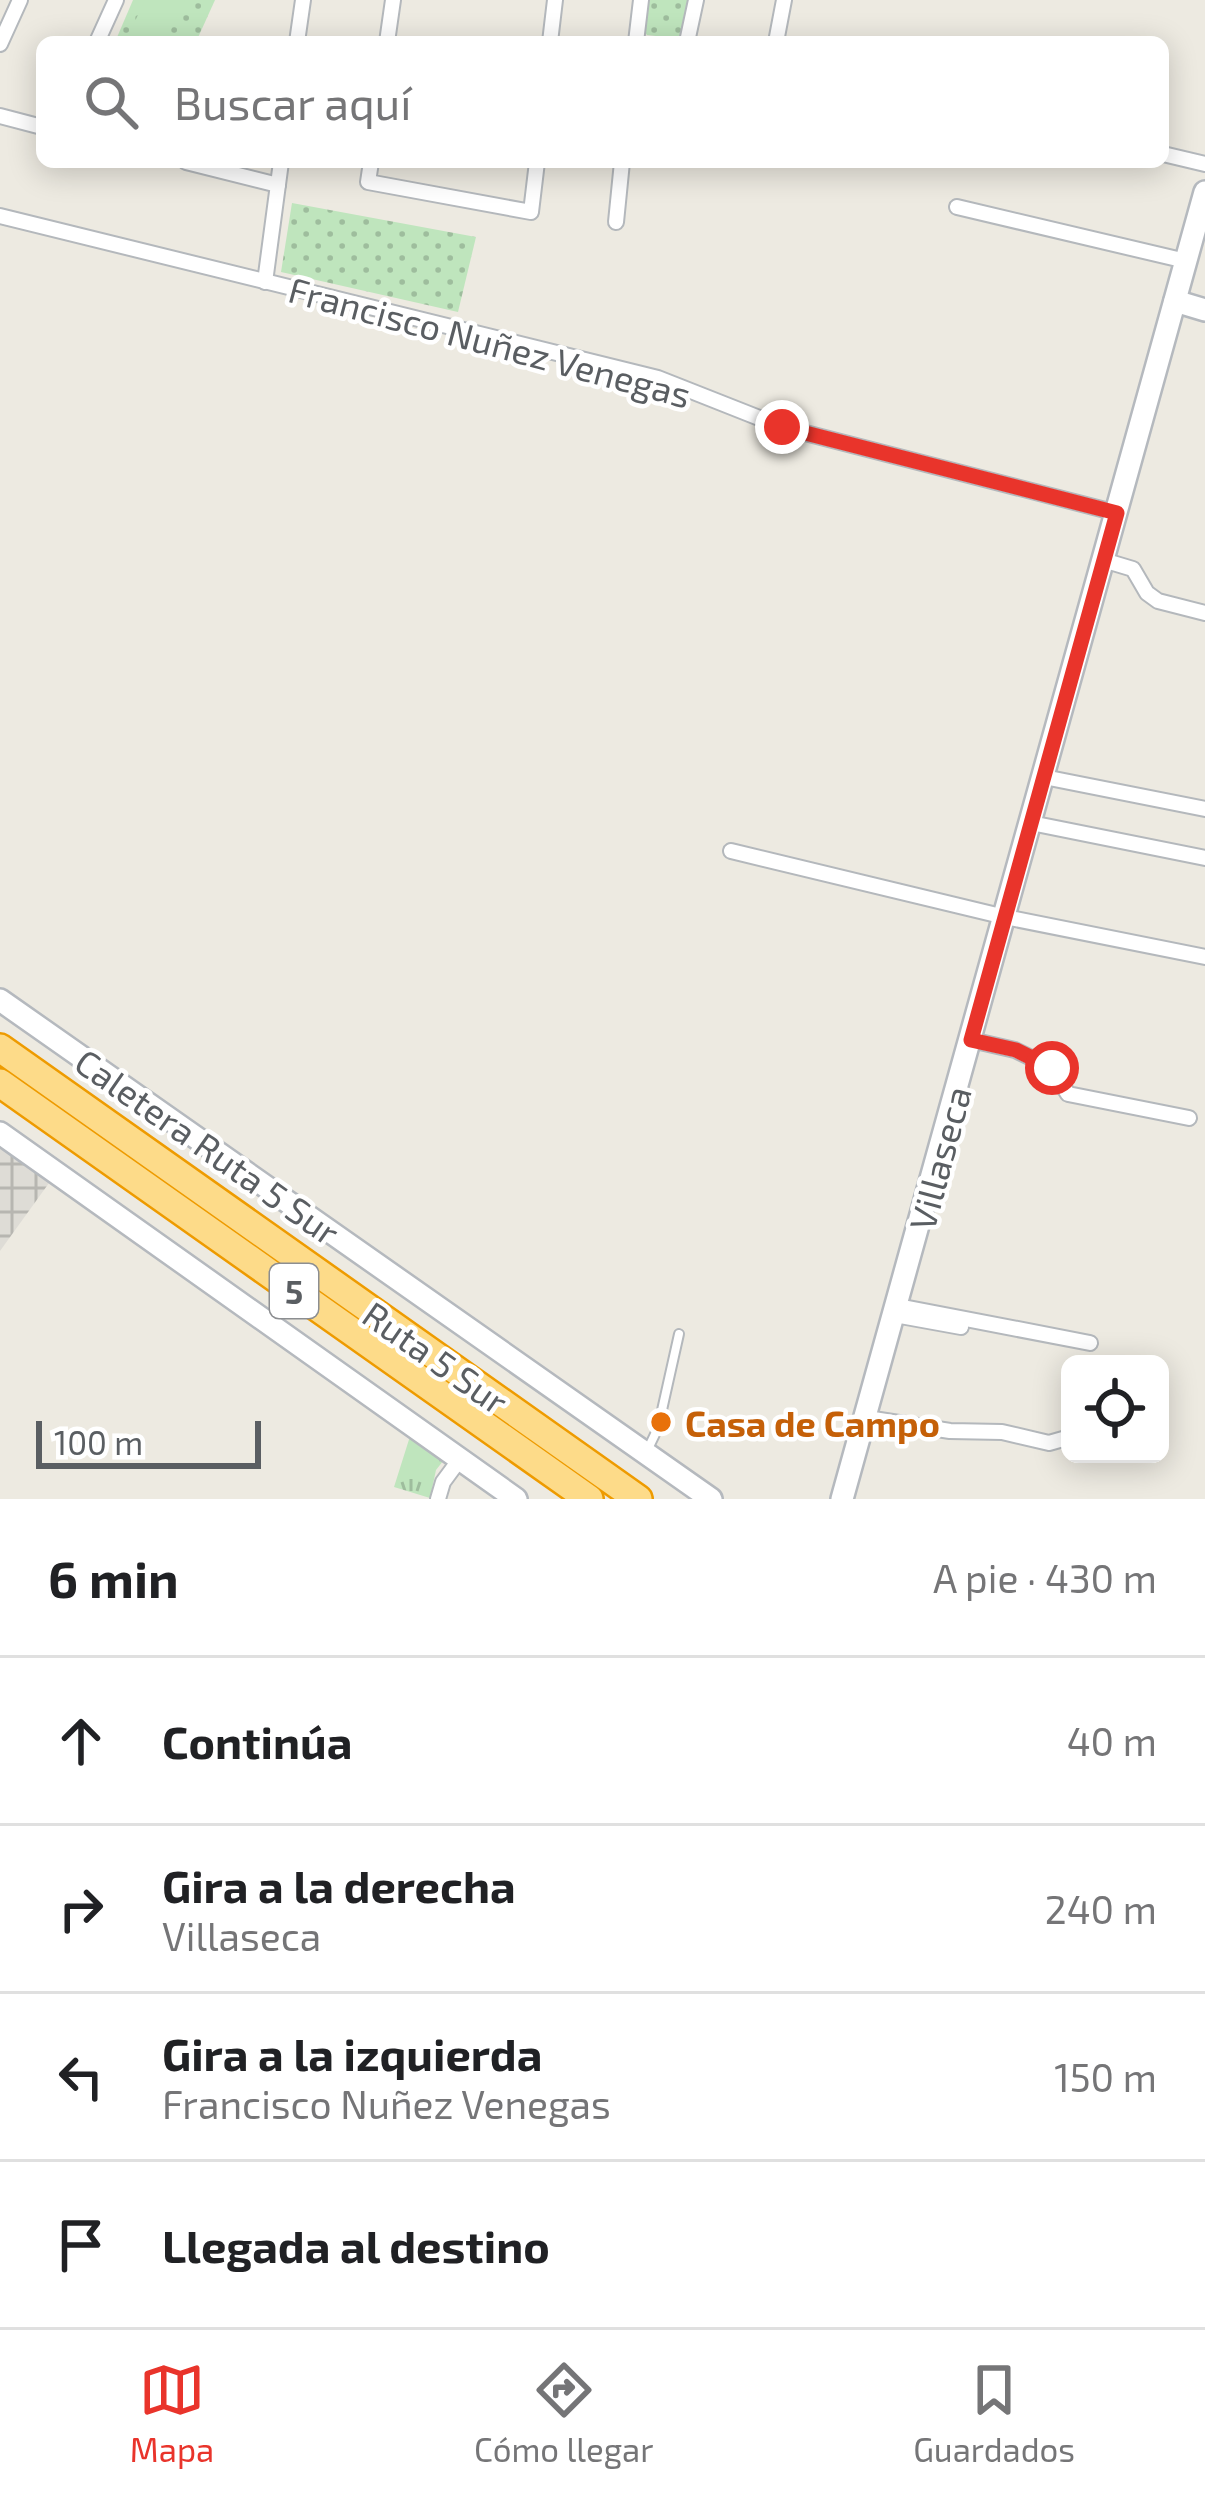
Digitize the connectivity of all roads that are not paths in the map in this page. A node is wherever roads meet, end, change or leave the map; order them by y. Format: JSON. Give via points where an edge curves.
{"nodes":[{"id":1,"x":20,"y":0,"type":"edge"},
{"id":2,"x":116,"y":0,"type":"edge"},
{"id":3,"x":393,"y":0,"type":"edge"},
{"id":4,"x":555,"y":0,"type":"edge"},
{"id":5,"x":641,"y":0,"type":"edge"},
{"id":6,"x":696,"y":0,"type":"edge"},
{"id":7,"x":784,"y":0,"type":"edge"},
{"id":8,"x":298,"y":2,"type":"edge"},
{"id":9,"x":101,"y":36,"type":"edge"},
{"id":10,"x":297,"y":36,"type":"edge"},
{"id":11,"x":388,"y":36,"type":"edge"},
{"id":12,"x":551,"y":36,"type":"edge"},
{"id":13,"x":641,"y":36,"type":"edge"},
{"id":14,"x":688,"y":36,"type":"edge"},
{"id":15,"x":777,"y":36,"type":"edge"},
{"id":16,"x":0,"y":44,"type":"edge"},
{"id":17,"x":0,"y":116,"type":"edge"},
{"id":18,"x":36,"y":125,"type":"edge"},
{"id":19,"x":1169,"y":155,"type":"edge"},
{"id":20,"x":1205,"y":164,"type":"edge"},
{"id":21,"x":211,"y":168,"type":"edge"},
{"id":22,"x":280,"y":168,"type":"edge"},
{"id":23,"x":369,"y":168,"type":"edge"},
{"id":24,"x":535,"y":168,"type":"edge"},
{"id":25,"x":621,"y":168,"type":"edge"},
{"id":26,"x":278,"y":184,"type":"junction"},
{"id":27,"x":1205,"y":192,"type":"edge"},
{"id":28,"x":957,"y":207,"type":"dead end"},
{"id":29,"x":0,"y":216,"type":"edge"},
{"id":30,"x":616,"y":221,"type":"dead end"},
{"id":31,"x":1186,"y":261,"type":"junction"},
{"id":32,"x":265,"y":282,"type":"junction"},
{"id":33,"x":1175,"y":302,"type":"junction"},
{"id":34,"x":1205,"y":310,"type":"edge"},
{"id":35,"x":1117,"y":513,"type":"junction"},
{"id":36,"x":1103,"y":560,"type":"junction"},
{"id":37,"x":1205,"y":613,"type":"edge"},
{"id":38,"x":1044,"y":776,"type":"junction"},
{"id":39,"x":1205,"y":809,"type":"edge"},
{"id":40,"x":1031,"y":823,"type":"junction"},
{"id":41,"x":731,"y":851,"type":"dead end"},
{"id":42,"x":1205,"y":858,"type":"edge"},
{"id":43,"x":1005,"y":916,"type":"junction"},
{"id":44,"x":1205,"y":957,"type":"edge"},
{"id":45,"x":0,"y":1000,"type":"edge"},
{"id":46,"x":971,"y":1040,"type":"junction"},
{"id":47,"x":0,"y":1048,"type":"edge"},
{"id":48,"x":0,"y":1083,"type":"edge"},
{"id":49,"x":1189,"y":1118,"type":"dead end"},
{"id":50,"x":0,"y":1133,"type":"edge"},
{"id":51,"x":896,"y":1311,"type":"junction"},
{"id":52,"x":679,"y":1334,"type":"dead end"},
{"id":53,"x":1088,"y":1347,"type":"dead end"},
{"id":54,"x":867,"y":1418,"type":"junction"},
{"id":55,"x":1061,"y":1440,"type":"edge"},
{"id":56,"x":646,"y":1453,"type":"junction"},
{"id":57,"x":460,"y":1459,"type":"junction"},
{"id":58,"x":438,"y":1499,"type":"edge"},
{"id":59,"x":516,"y":1499,"type":"edge"},
{"id":60,"x":589,"y":1499,"type":"edge"},
{"id":61,"x":638,"y":1499,"type":"edge"},
{"id":62,"x":711,"y":1499,"type":"edge"},
{"id":63,"x":842,"y":1499,"type":"edge"}],
"edges":[{"from":1,"to":16,"type":"street"},
{"from":2,"to":9,"type":"street"},
{"from":3,"to":11,"type":"street"},
{"from":4,"to":12,"type":"street"},
{"from":5,"to":13,"type":"street"},
{"from":6,"to":14,"type":"street"},
{"from":7,"to":15,"type":"street"},
{"from":8,"to":10,"type":"street"},
{"from":17,"to":18,"type":"street"},
{"from":19,"to":20,"type":"street"},
{"from":21,"to":26,"type":"street"},
{"from":22,"to":26,"type":"street"},
{"from":23,"to":24,"type":"street","via":[[368,182],[531,212]]},
{"from":25,"to":30,"type":"street"},
{"from":26,"to":32,"type":"street"},
{"from":27,"to":31,"type":"main road","name":"Villaseca"},
{"from":28,"to":31,"type":"street"},
{"from":29,"to":32,"type":"street","name":"Francisco Nuñez Venegas"},
{"from":31,"to":33,"type":"main road","name":"Villaseca"},
{"from":32,"to":35,"type":"street","name":"Francisco Nuñez Venegas","via":[[658,378],[782,427]]},
{"from":33,"to":34,"type":"main road"},
{"from":33,"to":35,"type":"main road","name":"Villaseca"},
{"from":35,"to":36,"type":"main road","name":"Villaseca"},
{"from":36,"to":37,"type":"street","via":[[1132,568],[1158,601]]},
{"from":36,"to":38,"type":"main road","name":"Villaseca"},
{"from":38,"to":39,"type":"street"},
{"from":38,"to":40,"type":"main road","name":"Villaseca"},
{"from":40,"to":42,"type":"street"},
{"from":40,"to":43,"type":"main road","name":"Villaseca"},
{"from":41,"to":43,"type":"street"},
{"from":43,"to":44,"type":"street"},
{"from":43,"to":46,"type":"main road","name":"Villaseca"},
{"from":45,"to":56,"type":"main road","name":"Caletera Ruta 5 Sur"},
{"from":46,"to":49,"type":"street","via":[[1056,1070],[1068,1094]]},
{"from":46,"to":51,"type":"main road","name":"Villaseca"},
{"from":47,"to":61,"type":"highway","name":"Ruta 5 Sur","number":"5"},
{"from":48,"to":60,"type":"highway","name":"Ruta 5 Sur","number":"5"},
{"from":50,"to":57,"type":"main road"},
{"from":51,"to":53,"type":"street"},
{"from":51,"to":54,"type":"main road","name":"Villaseca"},
{"from":52,"to":56,"type":"lane"},
{"from":54,"to":55,"type":"street"},
{"from":54,"to":63,"type":"main road","name":"Villaseca"},
{"from":56,"to":62,"type":"main road","name":"Caletera Ruta 5 Sur"},
{"from":57,"to":58,"type":"street"},
{"from":57,"to":59,"type":"main road"}]}
